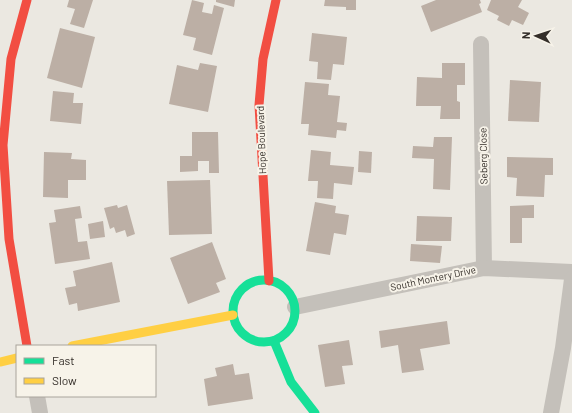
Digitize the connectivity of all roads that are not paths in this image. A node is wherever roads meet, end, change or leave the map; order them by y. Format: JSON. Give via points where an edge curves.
{"nodes":[{"id":1,"x":27,"y":0,"type":"edge"},
{"id":2,"x":276,"y":0,"type":"edge"},
{"id":3,"x":481,"y":44,"type":"dead end"},
{"id":4,"x":484,"y":268,"type":"junction"},
{"id":5,"x":572,"y":272,"type":"edge"},
{"id":6,"x":572,"y":279,"type":"edge"},
{"id":7,"x":269,"y":280,"type":"junction"},
{"id":8,"x":295,"y":307,"type":"junction"},
{"id":9,"x":233,"y":315,"type":"junction"},
{"id":10,"x":274,"y":341,"type":"junction"},
{"id":11,"x":27,"y":345,"type":"edge"},
{"id":12,"x":77,"y":345,"type":"edge"},
{"id":13,"x":16,"y":358,"type":"edge"},
{"id":14,"x":0,"y":362,"type":"edge"},
{"id":15,"x":37,"y":397,"type":"edge"},
{"id":16,"x":40,"y":413,"type":"edge"},
{"id":17,"x":315,"y":413,"type":"edge"},
{"id":18,"x":552,"y":413,"type":"edge"}],
"edges":[{"from":1,"to":11,"type":"street","via":[[11,60],[3,145],[9,239]]},
{"from":2,"to":7,"type":"street","name":"Hope Boulevard","via":[[263,59],[259,105]]},
{"from":3,"to":4,"type":"street","name":"Seberg Close"},
{"from":4,"to":5,"type":"street","name":"South Montery Drive"},
{"from":4,"to":8,"type":"street","name":"South Montery Drive"},
{"from":6,"to":18,"type":"street"},
{"from":7,"to":8,"type":"street","via":[[286,289]]},
{"from":7,"to":9,"type":"street","via":[[255,282],[243,289],[237,296]]},
{"from":8,"to":10,"type":"street","via":[[293,324],[282,337]]},
{"from":9,"to":10,"type":"street","via":[[241,332],[248,338],[256,341]]},
{"from":9,"to":12,"type":"street"},
{"from":10,"to":17,"type":"street","via":[[291,382]]},
{"from":13,"to":14,"type":"street"},
{"from":15,"to":16,"type":"street"}]}
